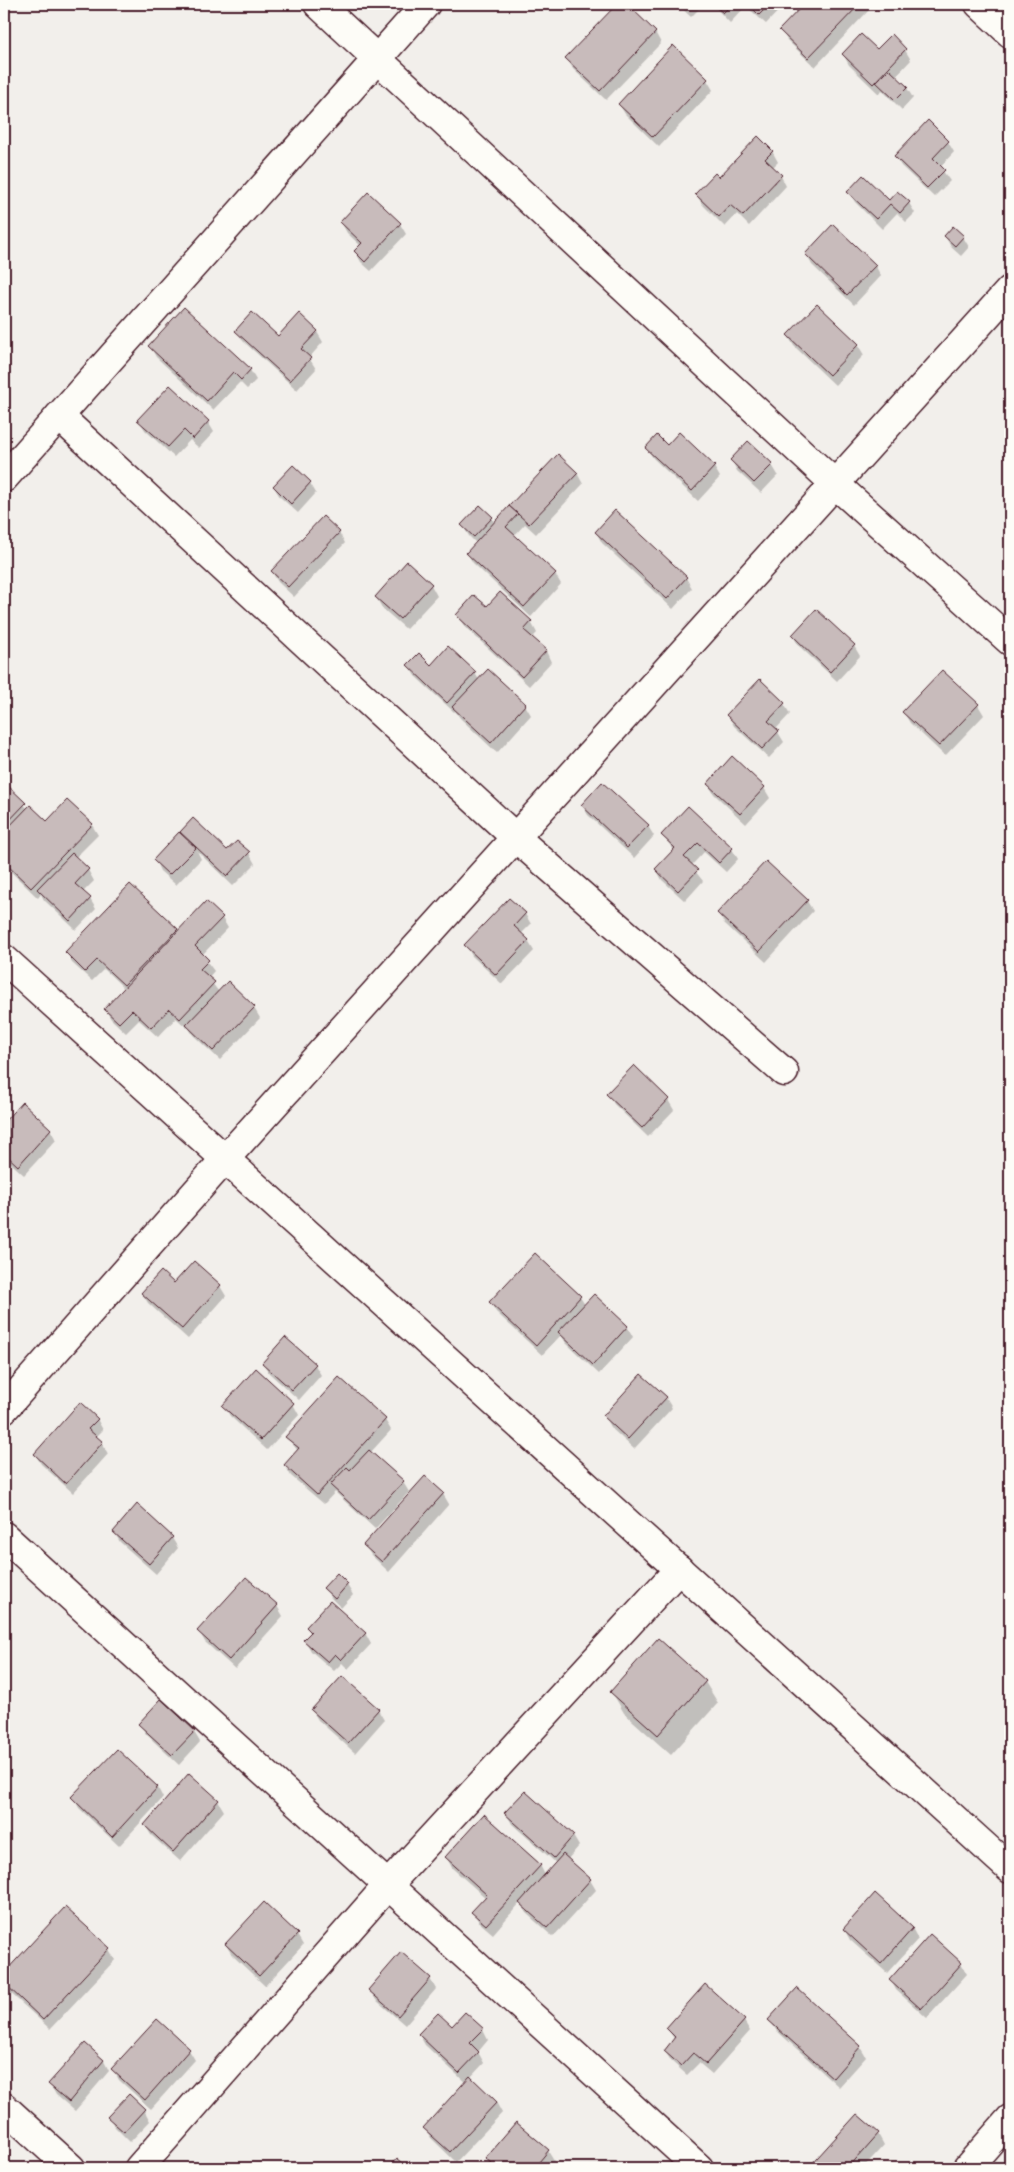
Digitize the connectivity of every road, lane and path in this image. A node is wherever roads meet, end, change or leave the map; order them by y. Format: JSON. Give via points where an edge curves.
{"nodes":[{"id":1,"x":318,"y":4,"type":"edge"},
{"id":2,"x":426,"y":4,"type":"edge"},
{"id":3,"x":979,"y":4,"type":"edge"},
{"id":4,"x":1010,"y":33,"type":"edge"},
{"id":5,"x":377,"y":58,"type":"junction"},
{"id":6,"x":1010,"y":290,"type":"edge"},
{"id":7,"x":59,"y":416,"type":"junction"},
{"id":8,"x":4,"y":478,"type":"edge"},
{"id":9,"x":834,"y":484,"type":"junction"},
{"id":10,"x":1010,"y":641,"type":"edge"},
{"id":11,"x":515,"y":837,"type":"junction"},
{"id":12,"x":4,"y":959,"type":"edge"},
{"id":13,"x":784,"y":1072,"type":"dead end"},
{"id":14,"x":225,"y":1159,"type":"junction"},
{"id":15,"x":4,"y":1409,"type":"edge"},
{"id":16,"x":4,"y":1536,"type":"edge"},
{"id":17,"x":679,"y":1569,"type":"junction"},
{"id":18,"x":1010,"y":1869,"type":"edge"},
{"id":19,"x":388,"y":1885,"type":"junction"},
{"id":20,"x":4,"y":2106,"type":"edge"},
{"id":21,"x":1010,"y":2119,"type":"edge"},
{"id":22,"x":71,"y":2168,"type":"edge"},
{"id":23,"x":139,"y":2168,"type":"edge"},
{"id":24,"x":699,"y":2168,"type":"edge"},
{"id":25,"x":967,"y":2168,"type":"edge"}],
"edges":[{"from":1,"to":5,"type":"street"},
{"from":2,"to":5,"type":"street"},
{"from":3,"to":4,"type":"street"},
{"from":5,"to":7,"type":"street"},
{"from":5,"to":9,"type":"street"},
{"from":6,"to":9,"type":"street"},
{"from":7,"to":8,"type":"street"},
{"from":7,"to":11,"type":"street"},
{"from":9,"to":10,"type":"street"},
{"from":9,"to":11,"type":"street"},
{"from":11,"to":13,"type":"street"},
{"from":11,"to":14,"type":"street"},
{"from":12,"to":14,"type":"street"},
{"from":14,"to":15,"type":"street"},
{"from":14,"to":17,"type":"street"},
{"from":16,"to":19,"type":"street"},
{"from":17,"to":18,"type":"street"},
{"from":17,"to":19,"type":"street"},
{"from":19,"to":23,"type":"street"},
{"from":19,"to":24,"type":"street"},
{"from":20,"to":22,"type":"street"},
{"from":21,"to":25,"type":"street"}]}
